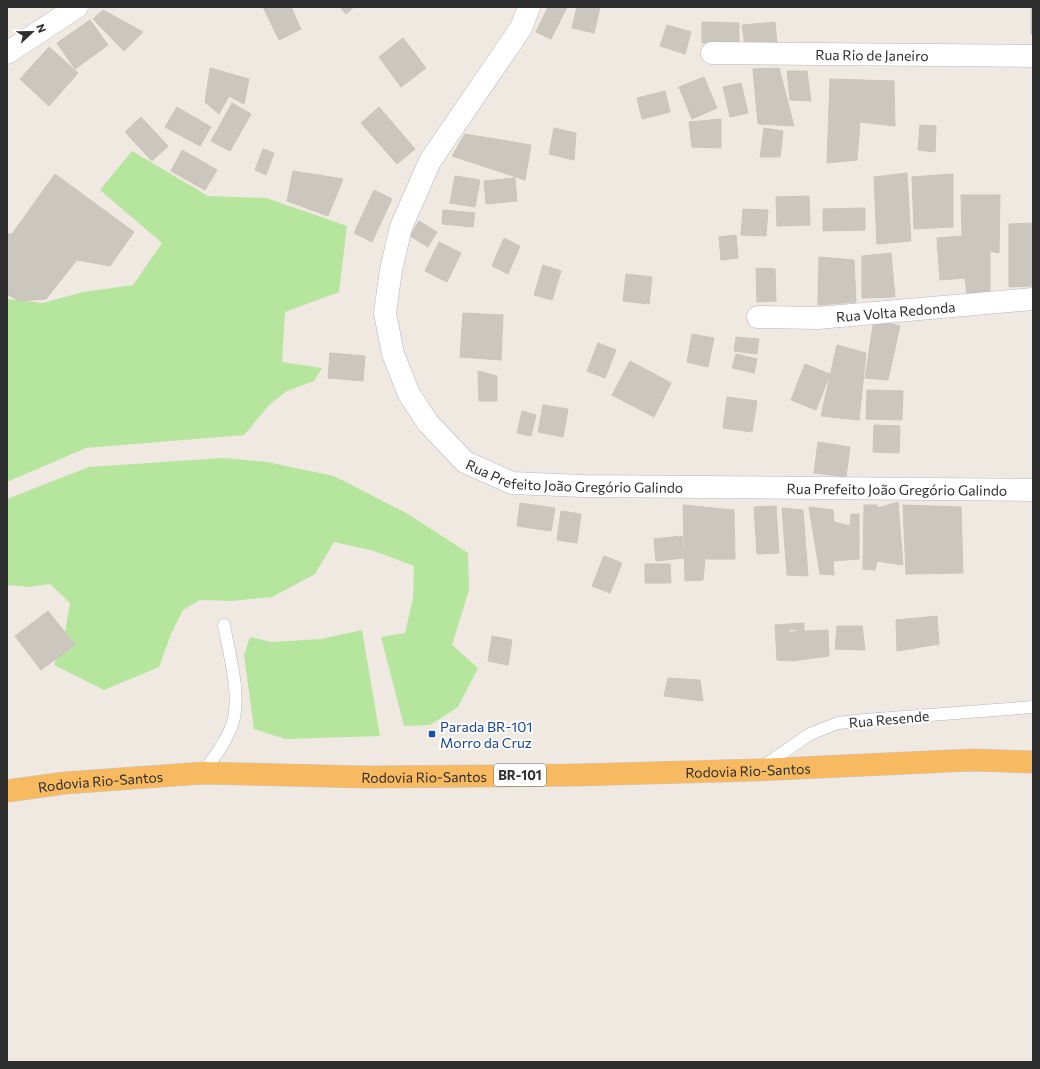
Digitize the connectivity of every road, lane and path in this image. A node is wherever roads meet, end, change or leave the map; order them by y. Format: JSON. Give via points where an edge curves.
{"nodes":[{"id":1,"x":77,"y":7,"type":"edge"},
{"id":2,"x":530,"y":7,"type":"edge"},
{"id":3,"x":712,"y":52,"type":"dead end"},
{"id":4,"x":7,"y":53,"type":"edge"},
{"id":5,"x":1033,"y":56,"type":"edge"},
{"id":6,"x":1033,"y":299,"type":"edge"},
{"id":7,"x":758,"y":317,"type":"dead end"},
{"id":8,"x":1033,"y":490,"type":"edge"},
{"id":9,"x":224,"y":624,"type":"dead end"},
{"id":10,"x":1033,"y":707,"type":"edge"},
{"id":11,"x":1033,"y":762,"type":"edge"},
{"id":12,"x":757,"y":770,"type":"junction"},
{"id":13,"x":203,"y":773,"type":"junction"},
{"id":14,"x":7,"y":791,"type":"edge"}],
"edges":[{"from":1,"to":4,"type":"main road"},
{"from":2,"to":8,"type":"main road","name":"Rua Prefeito João Gregório Galindo","via":[[521,28],[430,161],[401,227],[391,270],[385,313],[393,354],[409,394],[428,423],[465,462],[512,483],[583,486]]},
{"from":3,"to":5,"type":"main road","name":"Rua Rio de Janeiro"},
{"from":6,"to":7,"type":"main road","name":"Rua Volta Redonda","via":[[818,318]]},
{"from":9,"to":13,"type":"lane","via":[[234,686],[235,711],[233,724]]},
{"from":10,"to":12,"type":"lane","name":"Rua Resende","via":[[838,723],[810,734]]},
{"from":11,"to":12,"type":"highway","name":"Rodovia Rio-Santos","number":"BR-101","via":[[972,760]]},
{"from":12,"to":13,"type":"highway","name":"Rodovia Rio-Santos","number":"BR-101","via":[[366,777]]},
{"from":13,"to":14,"type":"highway","name":"Rodovia Rio-Santos","number":"BR-101","via":[[65,783]]}]}
